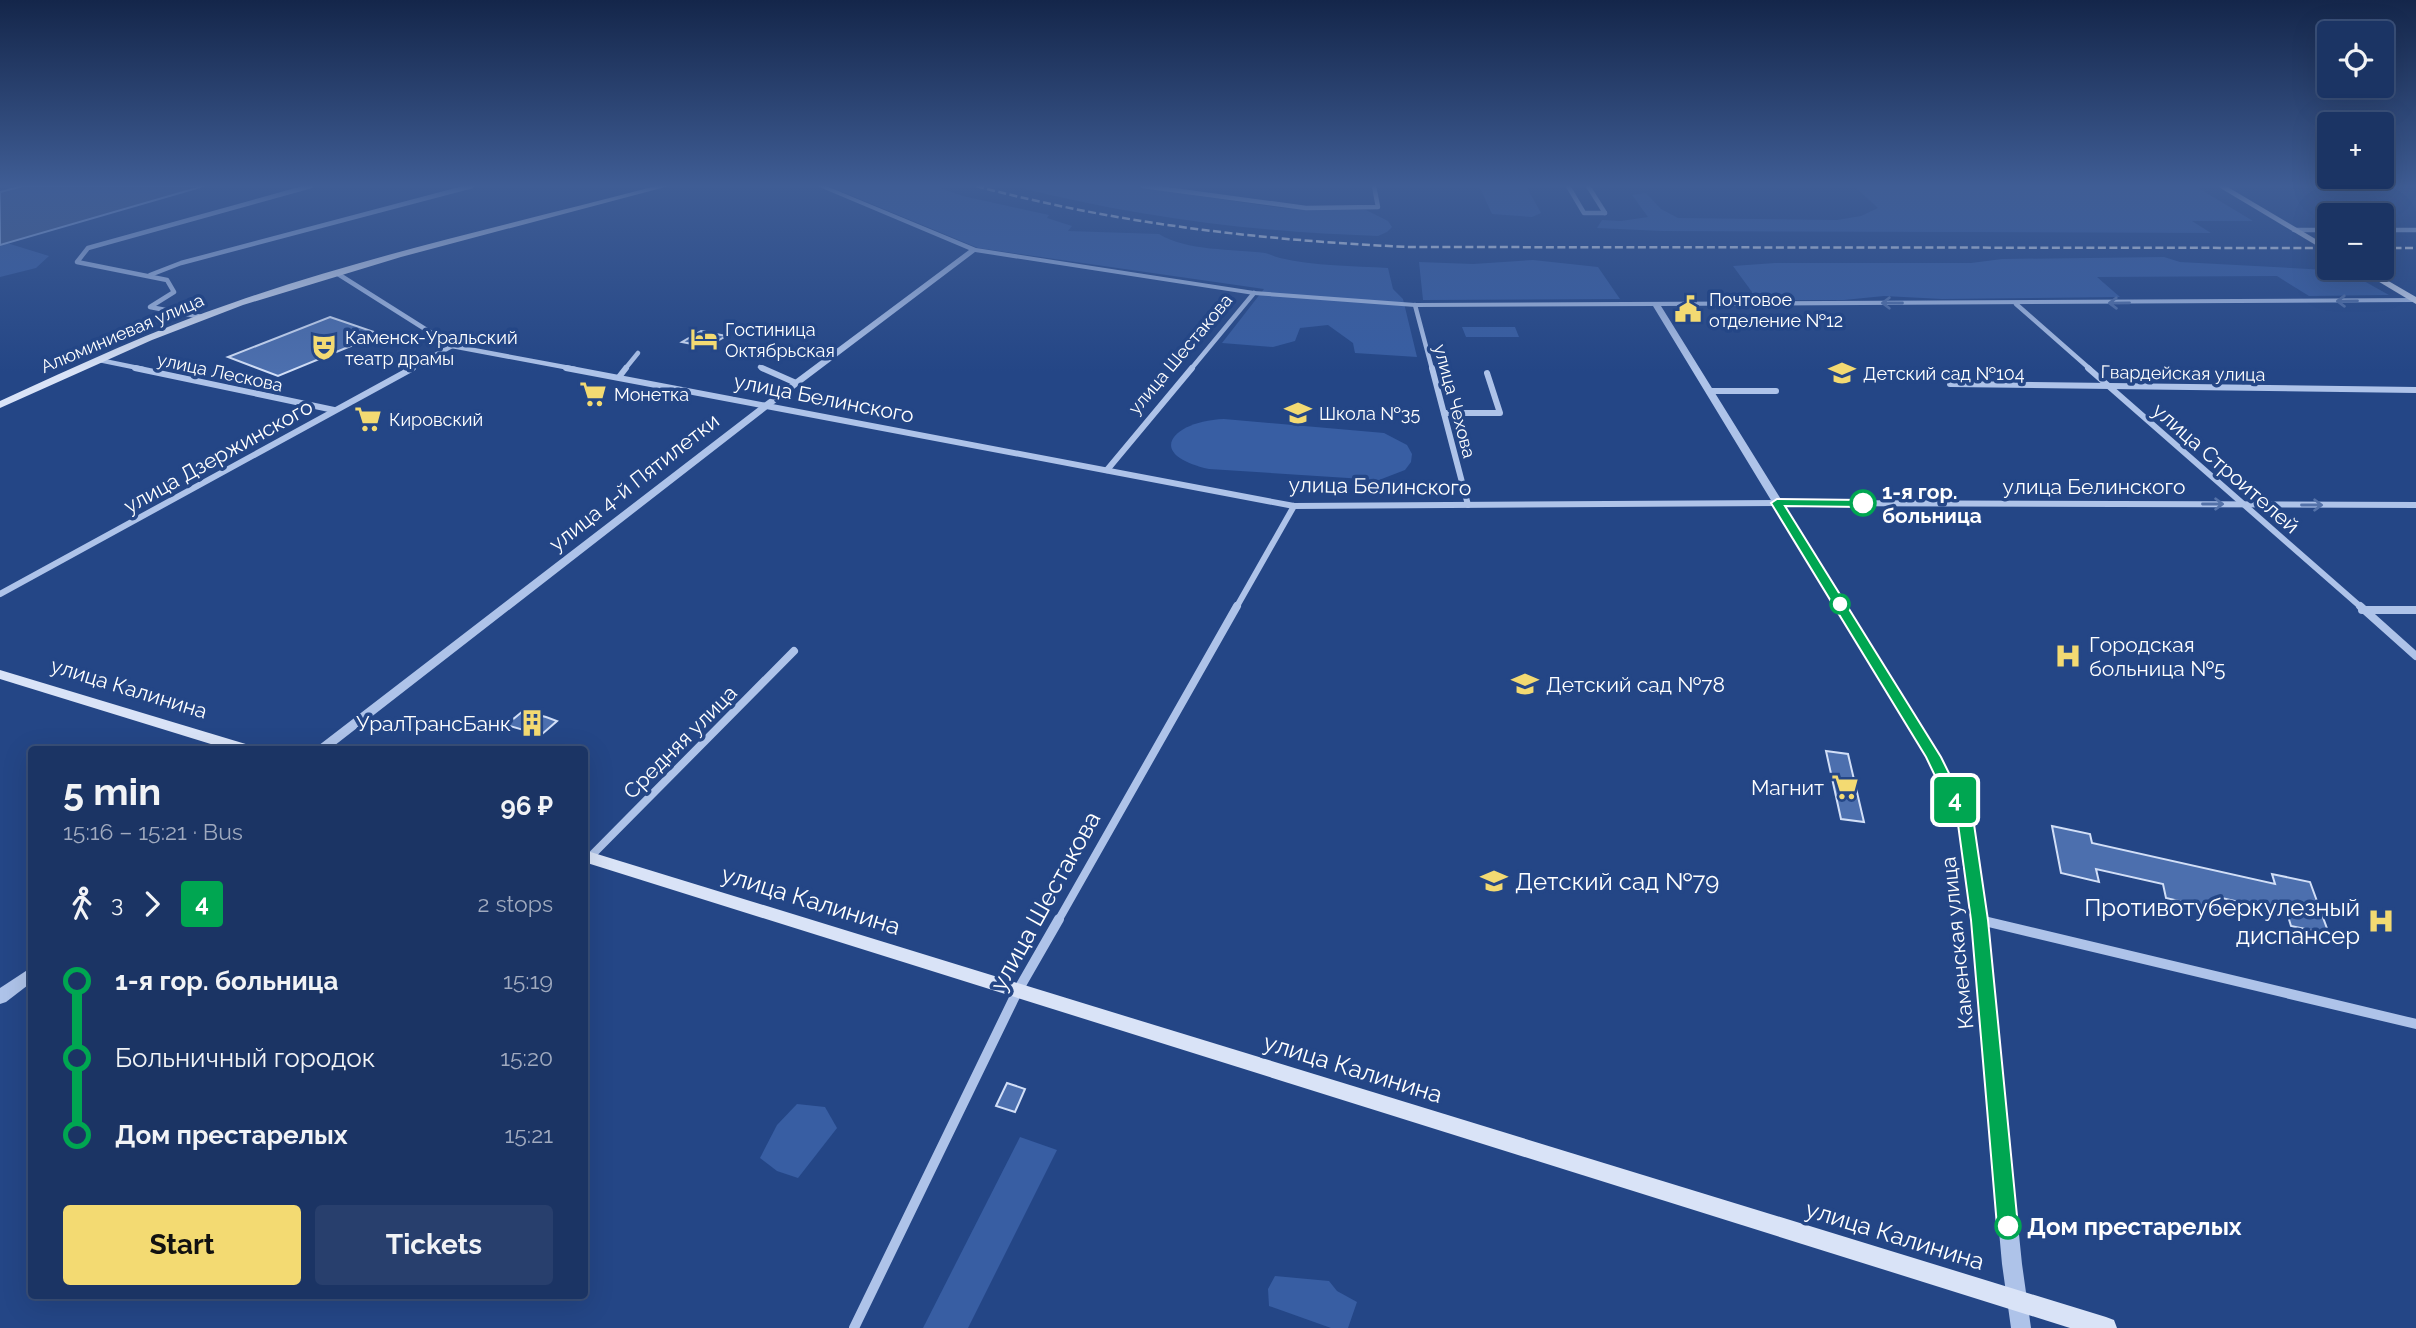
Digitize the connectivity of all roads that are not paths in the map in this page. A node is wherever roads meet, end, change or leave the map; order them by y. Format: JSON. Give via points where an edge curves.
{"nodes":[{"id":1,"x":88,"y":248,"type":"edge"},
{"id":2,"x":238,"y":248,"type":"edge"},
{"id":3,"x":435,"y":248,"type":"edge"},
{"id":4,"x":969,"y":248,"type":"edge"},
{"id":5,"x":974,"y":250,"type":"junction"},
{"id":6,"x":338,"y":274,"type":"junction"},
{"id":7,"x":149,"y":275,"type":"junction"},
{"id":8,"x":2380,"y":280,"type":"edge"},
{"id":9,"x":1254,"y":293,"type":"junction"},
{"id":10,"x":2416,"y":301,"type":"edge"},
{"id":11,"x":1655,"y":303,"type":"junction"},
{"id":12,"x":1415,"y":304,"type":"junction"},
{"id":13,"x":2016,"y":304,"type":"junction"},
{"id":14,"x":202,"y":317,"type":"junction"},
{"id":15,"x":452,"y":346,"type":"junction"},
{"id":16,"x":638,"y":353,"type":"dead end"},
{"id":17,"x":99,"y":360,"type":"junction"},
{"id":18,"x":760,"y":367,"type":"dead end"},
{"id":19,"x":1488,"y":373,"type":"dead end"},
{"id":20,"x":619,"y":377,"type":"junction"},
{"id":21,"x":796,"y":383,"type":"junction"},
{"id":22,"x":1950,"y":384,"type":"dead end"},
{"id":23,"x":2111,"y":388,"type":"junction"},
{"id":24,"x":2416,"y":390,"type":"edge"},
{"id":25,"x":1709,"y":391,"type":"junction"},
{"id":26,"x":1776,"y":391,"type":"dead end"},
{"id":27,"x":0,"y":405,"type":"edge"},
{"id":28,"x":767,"y":405,"type":"junction"},
{"id":29,"x":335,"y":410,"type":"junction"},
{"id":30,"x":1444,"y":413,"type":"junction"},
{"id":31,"x":1107,"y":470,"type":"junction"},
{"id":32,"x":1777,"y":503,"type":"junction"},
{"id":33,"x":2243,"y":504,"type":"junction"},
{"id":34,"x":1468,"y":505,"type":"junction"},
{"id":35,"x":2416,"y":505,"type":"edge"},
{"id":36,"x":1294,"y":506,"type":"junction"},
{"id":37,"x":0,"y":594,"type":"edge"},
{"id":38,"x":2362,"y":610,"type":"junction"},
{"id":39,"x":2416,"y":610,"type":"edge"},
{"id":40,"x":794,"y":651,"type":"dead end"},
{"id":41,"x":2416,"y":656,"type":"edge"},
{"id":42,"x":0,"y":674,"type":"edge"},
{"id":43,"x":234,"y":746,"type":"edge"},
{"id":44,"x":325,"y":746,"type":"edge"},
{"id":45,"x":588,"y":856,"type":"edge"},
{"id":46,"x":588,"y":857,"type":"edge"},
{"id":47,"x":1979,"y":920,"type":"junction"},
{"id":48,"x":28,"y":975,"type":"edge"},
{"id":49,"x":1017,"y":992,"type":"junction"},
{"id":50,"x":0,"y":997,"type":"edge"},
{"id":51,"x":2416,"y":1024,"type":"edge"},
{"id":52,"x":2018,"y":1301,"type":"junction"},
{"id":53,"x":855,"y":1328,"type":"edge"},
{"id":54,"x":2021,"y":1328,"type":"edge"},
{"id":55,"x":2106,"y":1328,"type":"edge"}],
"edges":[{"from":1,"to":7,"type":"street","via":[[77,262]]},
{"from":2,"to":7,"type":"street"},
{"from":3,"to":6,"type":"main road","name":"Алюминиевая улица"},
{"from":4,"to":5,"type":"street"},
{"from":5,"to":9,"type":"street"},
{"from":5,"to":21,"type":"street","name":"улица 4-й Пятилетки"},
{"from":6,"to":14,"type":"main road","name":"Алюминиевая улица"},
{"from":6,"to":15,"type":"street","name":"улица Белинского"},
{"from":7,"to":14,"type":"street","via":[[167,280],[174,292],[150,307]]},
{"from":8,"to":10,"type":"main road"},
{"from":9,"to":12,"type":"street"},
{"from":9,"to":31,"type":"street","name":"улица Шестакова"},
{"from":10,"to":13,"type":"street","one_way":true},
{"from":11,"to":12,"type":"street"},
{"from":13,"to":11,"type":"street","one_way":true},
{"from":11,"to":25,"type":"street","name":"Каменская улица"},
{"from":12,"to":30,"type":"street","name":"улица Чехова"},
{"from":13,"to":23,"type":"street","name":"улица Строителей"},
{"from":14,"to":17,"type":"main road","name":"Алюминиевая улица"},
{"from":15,"to":20,"type":"street","name":"улица Белинского"},
{"from":15,"to":29,"type":"street","name":"улица Дзержинского"},
{"from":16,"to":20,"type":"street"},
{"from":17,"to":27,"type":"main road","name":"Алюминиевая улица"},
{"from":17,"to":29,"type":"street","name":"улица Лескова"},
{"from":18,"to":21,"type":"street"},
{"from":19,"to":30,"type":"street","via":[[1500,413]]},
{"from":20,"to":28,"type":"street","name":"улица Белинского"},
{"from":21,"to":28,"type":"street","name":"улица 4-й Пятилетки"},
{"from":22,"to":23,"type":"street","name":"Гвардейская улица"},
{"from":23,"to":24,"type":"street","name":"Гвардейская улица"},
{"from":23,"to":33,"type":"street","name":"улица Строителей"},
{"from":25,"to":26,"type":"street"},
{"from":25,"to":32,"type":"street","name":"Каменская улица"},
{"from":28,"to":31,"type":"street","name":"улица Белинского"},
{"from":28,"to":44,"type":"street","name":"улица 4-й Пятилетки"},
{"from":29,"to":37,"type":"street","name":"улица Дзержинского"},
{"from":30,"to":34,"type":"street","name":"улица Чехова"},
{"from":31,"to":36,"type":"street","name":"улица Белинского"},
{"from":32,"to":33,"type":"street","name":"улица Белинского","one_way":true},
{"from":32,"to":34,"type":"street","name":"улица Белинского"},
{"from":32,"to":47,"type":"street","name":"Каменская улица","via":[[1934,757],[1966,824]]},
{"from":33,"to":35,"type":"street","name":"улица Белинского","one_way":true},
{"from":33,"to":38,"type":"street","name":"улица Строителей"},
{"from":34,"to":36,"type":"street","name":"улица Белинского"},
{"from":36,"to":49,"type":"street","name":"улица Шестакова"},
{"from":38,"to":39,"type":"street"},
{"from":38,"to":41,"type":"street","name":"улица Строителей"},
{"from":40,"to":45,"type":"street","name":"Средняя улица"},
{"from":42,"to":43,"type":"main road","name":"улица Калинина"},
{"from":46,"to":49,"type":"main road","name":"улица Калинина"},
{"from":47,"to":51,"type":"street"},
{"from":47,"to":52,"type":"street","name":"Каменская улица"},
{"from":48,"to":50,"type":"street"},
{"from":49,"to":52,"type":"main road","name":"улица Калинина"},
{"from":49,"to":53,"type":"street","name":"улица Шестакова"},
{"from":52,"to":54,"type":"street","name":"Каменская улица"},
{"from":52,"to":55,"type":"main road","name":"улица Калинина"}]}
